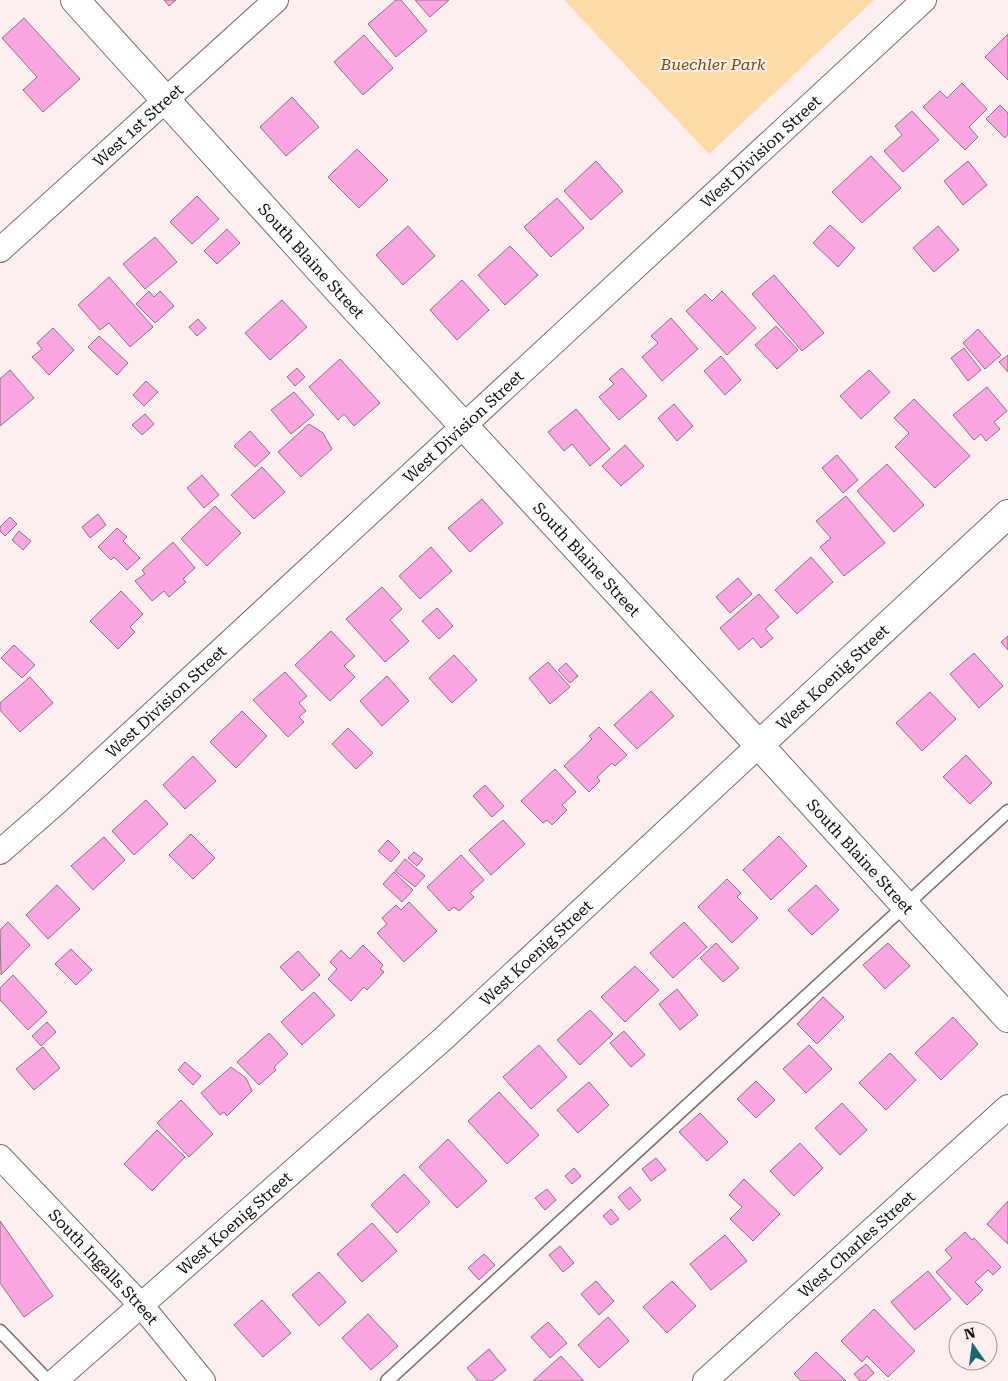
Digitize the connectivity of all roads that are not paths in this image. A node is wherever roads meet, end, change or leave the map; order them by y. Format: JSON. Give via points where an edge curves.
{"nodes":[{"id":1,"x":75,"y":0,"type":"edge"},
{"id":2,"x":276,"y":0,"type":"edge"},
{"id":3,"x":924,"y":0,"type":"edge"},
{"id":4,"x":165,"y":98,"type":"junction"},
{"id":5,"x":0,"y":250,"type":"edge"},
{"id":6,"x":464,"y":426,"type":"junction"},
{"id":7,"x":1008,"y":514,"type":"edge"},
{"id":8,"x":760,"y":744,"type":"junction"},
{"id":9,"x":1008,"y":811,"type":"edge"},
{"id":10,"x":0,"y":852,"type":"edge"},
{"id":11,"x":906,"y":906,"type":"junction"},
{"id":12,"x":1008,"y":1018,"type":"edge"},
{"id":13,"x":1008,"y":1107,"type":"edge"},
{"id":14,"x":0,"y":1159,"type":"edge"},
{"id":15,"x":141,"y":1305,"type":"junction"},
{"id":16,"x":0,"y":1331,"type":"edge"},
{"id":17,"x":48,"y":1381,"type":"edge"},
{"id":18,"x":55,"y":1381,"type":"edge"},
{"id":19,"x":203,"y":1381,"type":"edge"},
{"id":20,"x":387,"y":1381,"type":"edge"},
{"id":21,"x":705,"y":1381,"type":"edge"}],
"edges":[{"from":1,"to":4,"type":"street","name":"South Blaine Street"},
{"from":2,"to":4,"type":"street","name":"West 1st Street"},
{"from":3,"to":6,"type":"street","name":"West Division Street"},
{"from":4,"to":5,"type":"street","name":"West 1st Street"},
{"from":4,"to":6,"type":"street","name":"South Blaine Street"},
{"from":6,"to":8,"type":"street","name":"South Blaine Street"},
{"from":6,"to":10,"type":"street","name":"West Division Street"},
{"from":7,"to":8,"type":"street","name":"West Koenig Street"},
{"from":8,"to":11,"type":"street","name":"South Blaine Street"},
{"from":8,"to":15,"type":"street","name":"West Koenig Street","via":[[443,1038]]},
{"from":9,"to":11,"type":"lane"},
{"from":11,"to":12,"type":"street","name":"South Blaine Street"},
{"from":11,"to":20,"type":"lane"},
{"from":13,"to":21,"type":"street","name":"West Charles Street"},
{"from":14,"to":15,"type":"street","name":"South Ingalls Street"},
{"from":15,"to":18,"type":"street","name":"West Koenig Street"},
{"from":15,"to":19,"type":"street","name":"South Ingalls Street"},
{"from":16,"to":17,"type":"lane"}]}
